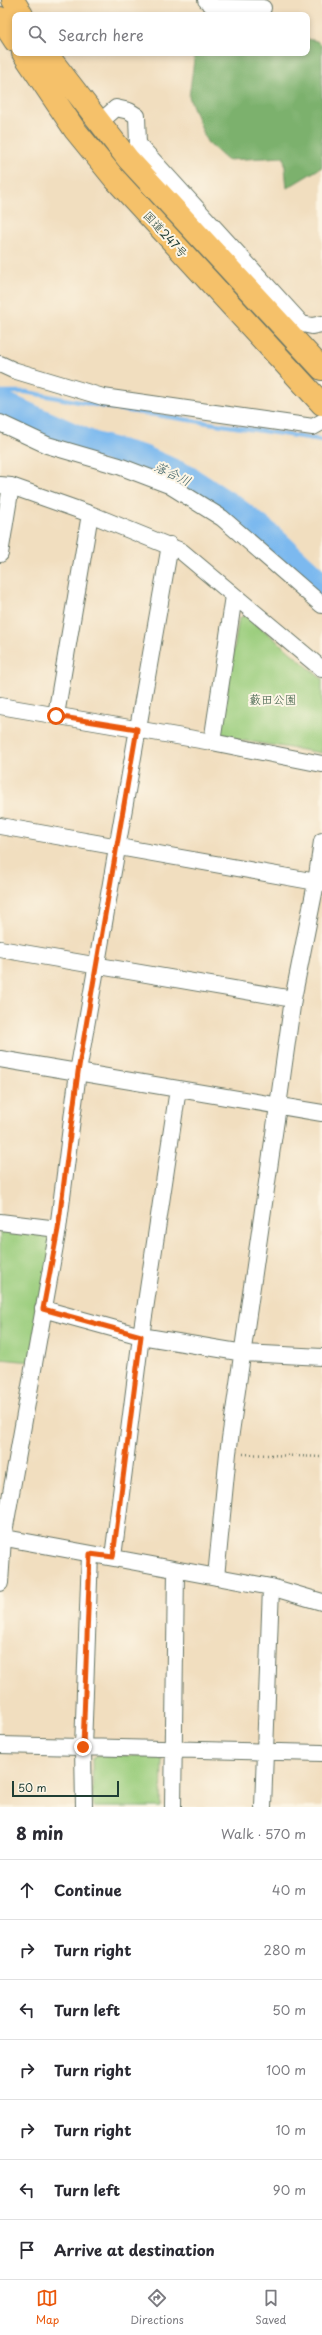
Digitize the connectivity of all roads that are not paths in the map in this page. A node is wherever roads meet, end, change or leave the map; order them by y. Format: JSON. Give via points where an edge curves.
{"nodes":[{"id":1,"x":13,"y":0,"type":"edge"},
{"id":2,"x":206,"y":0,"type":"edge"},
{"id":3,"x":263,"y":8,"type":"dead end"},
{"id":4,"x":20,"y":12,"type":"edge"},
{"id":5,"x":0,"y":18,"type":"edge"},
{"id":6,"x":12,"y":36,"type":"edge"},
{"id":7,"x":0,"y":47,"type":"edge"},
{"id":8,"x":12,"y":50,"type":"edge"},
{"id":9,"x":34,"y":58,"type":"edge"},
{"id":10,"x":99,"y":123,"type":"junction"},
{"id":11,"x":322,"y":324,"type":"edge"},
{"id":12,"x":0,"y":364,"type":"edge"},
{"id":13,"x":322,"y":369,"type":"edge"},
{"id":14,"x":322,"y":404,"type":"edge"},
{"id":15,"x":322,"y":422,"type":"edge"},
{"id":16,"x":0,"y":423,"type":"edge"},
{"id":17,"x":6,"y":485,"type":"edge"},
{"id":18,"x":90,"y":514,"type":"junction"},
{"id":19,"x":170,"y":545,"type":"junction"},
{"id":20,"x":0,"y":554,"type":"edge"},
{"id":21,"x":234,"y":596,"type":"junction"},
{"id":22,"x":322,"y":605,"type":"edge"},
{"id":23,"x":322,"y":670,"type":"edge"},
{"id":24,"x":0,"y":706,"type":"edge"},
{"id":25,"x":56,"y":716,"type":"junction"},
{"id":26,"x":137,"y":729,"type":"junction"},
{"id":27,"x":212,"y":742,"type":"junction"},
{"id":28,"x":322,"y":764,"type":"edge"},
{"id":29,"x":0,"y":826,"type":"edge"},
{"id":30,"x":322,"y":841,"type":"edge"},
{"id":31,"x":116,"y":848,"type":"junction"},
{"id":32,"x":319,"y":883,"type":"edge"},
{"id":33,"x":0,"y":949,"type":"edge"},
{"id":34,"x":96,"y":965,"type":"junction"},
{"id":35,"x":293,"y":999,"type":"junction"},
{"id":36,"x":0,"y":1059,"type":"edge"},
{"id":37,"x":78,"y":1072,"type":"junction"},
{"id":38,"x":178,"y":1089,"type":"junction"},
{"id":39,"x":278,"y":1106,"type":"junction"},
{"id":40,"x":322,"y":1113,"type":"edge"},
{"id":41,"x":0,"y":1222,"type":"edge"},
{"id":42,"x":58,"y":1229,"type":"junction"},
{"id":43,"x":43,"y":1309,"type":"junction"},
{"id":44,"x":141,"y":1336,"type":"junction"},
{"id":45,"x":244,"y":1353,"type":"junction"},
{"id":46,"x":322,"y":1356,"type":"edge"},
{"id":47,"x":1,"y":1537,"type":"edge"},
{"id":48,"x":90,"y":1554,"type":"junction"},
{"id":49,"x":113,"y":1557,"type":"junction"},
{"id":50,"x":176,"y":1570,"type":"junction"},
{"id":51,"x":216,"y":1577,"type":"junction"},
{"id":52,"x":0,"y":1583,"type":"edge"},
{"id":53,"x":271,"y":1587,"type":"junction"},
{"id":54,"x":322,"y":1602,"type":"edge"},
{"id":55,"x":0,"y":1745,"type":"edge"},
{"id":56,"x":83,"y":1747,"type":"junction"},
{"id":57,"x":266,"y":1750,"type":"junction"},
{"id":58,"x":175,"y":1751,"type":"junction"},
{"id":59,"x":322,"y":1753,"type":"edge"},
{"id":60,"x":84,"y":1807,"type":"edge"},
{"id":61,"x":174,"y":1807,"type":"edge"},
{"id":62,"x":263,"y":1807,"type":"edge"}],
"edges":[{"from":1,"to":4,"type":"highway"},
{"from":2,"to":3,"type":"street","via":[[214,7]]},
{"from":5,"to":6,"type":"highway"},
{"from":7,"to":8,"type":"highway","via":[[8,47]]},
{"from":9,"to":10,"type":"highway","name":"国道247号"},
{"from":9,"to":14,"type":"highway","name":"国道247号","via":[[75,130],[114,178]]},
{"from":10,"to":11,"type":"street","via":[[116,108],[137,116],[138,144],[302,324]]},
{"from":10,"to":13,"type":"highway","name":"国道247号","via":[[128,159]]},
{"from":12,"to":15,"type":"street","via":[[103,397],[313,427]]},
{"from":16,"to":22,"type":"street","via":[[47,445],[169,484],[222,518]]},
{"from":17,"to":18,"type":"street"},
{"from":17,"to":20,"type":"street"},
{"from":18,"to":19,"type":"street"},
{"from":18,"to":25,"type":"street"},
{"from":19,"to":21,"type":"street","via":[[181,550]]},
{"from":19,"to":26,"type":"street"},
{"from":21,"to":23,"type":"street"},
{"from":21,"to":27,"type":"street"},
{"from":24,"to":25,"type":"street"},
{"from":25,"to":26,"type":"street"},
{"from":26,"to":27,"type":"street"},
{"from":26,"to":31,"type":"street"},
{"from":27,"to":28,"type":"street"},
{"from":29,"to":31,"type":"street"},
{"from":30,"to":32,"type":"street"},
{"from":31,"to":32,"type":"street"},
{"from":31,"to":34,"type":"street"},
{"from":32,"to":35,"type":"street"},
{"from":33,"to":34,"type":"street"},
{"from":34,"to":35,"type":"street"},
{"from":34,"to":37,"type":"street"},
{"from":35,"to":39,"type":"street"},
{"from":36,"to":37,"type":"street"},
{"from":37,"to":38,"type":"street"},
{"from":37,"to":42,"type":"street"},
{"from":38,"to":39,"type":"street"},
{"from":38,"to":44,"type":"street"},
{"from":39,"to":40,"type":"street"},
{"from":39,"to":45,"type":"street"},
{"from":41,"to":42,"type":"street"},
{"from":42,"to":43,"type":"street"},
{"from":43,"to":44,"type":"street"},
{"from":43,"to":47,"type":"street"},
{"from":44,"to":45,"type":"street"},
{"from":44,"to":49,"type":"street"},
{"from":45,"to":46,"type":"street"},
{"from":45,"to":51,"type":"street","via":[[228,1453]]},
{"from":47,"to":48,"type":"street"},
{"from":47,"to":52,"type":"street"},
{"from":48,"to":49,"type":"street"},
{"from":48,"to":56,"type":"street"},
{"from":49,"to":50,"type":"street"},
{"from":50,"to":51,"type":"street"},
{"from":50,"to":58,"type":"street"},
{"from":51,"to":53,"type":"street"},
{"from":53,"to":54,"type":"street"},
{"from":53,"to":57,"type":"street"},
{"from":55,"to":56,"type":"street"},
{"from":56,"to":58,"type":"street"},
{"from":56,"to":60,"type":"street"},
{"from":57,"to":58,"type":"street"},
{"from":57,"to":59,"type":"street"},
{"from":57,"to":62,"type":"street"},
{"from":58,"to":61,"type":"street"}]}
